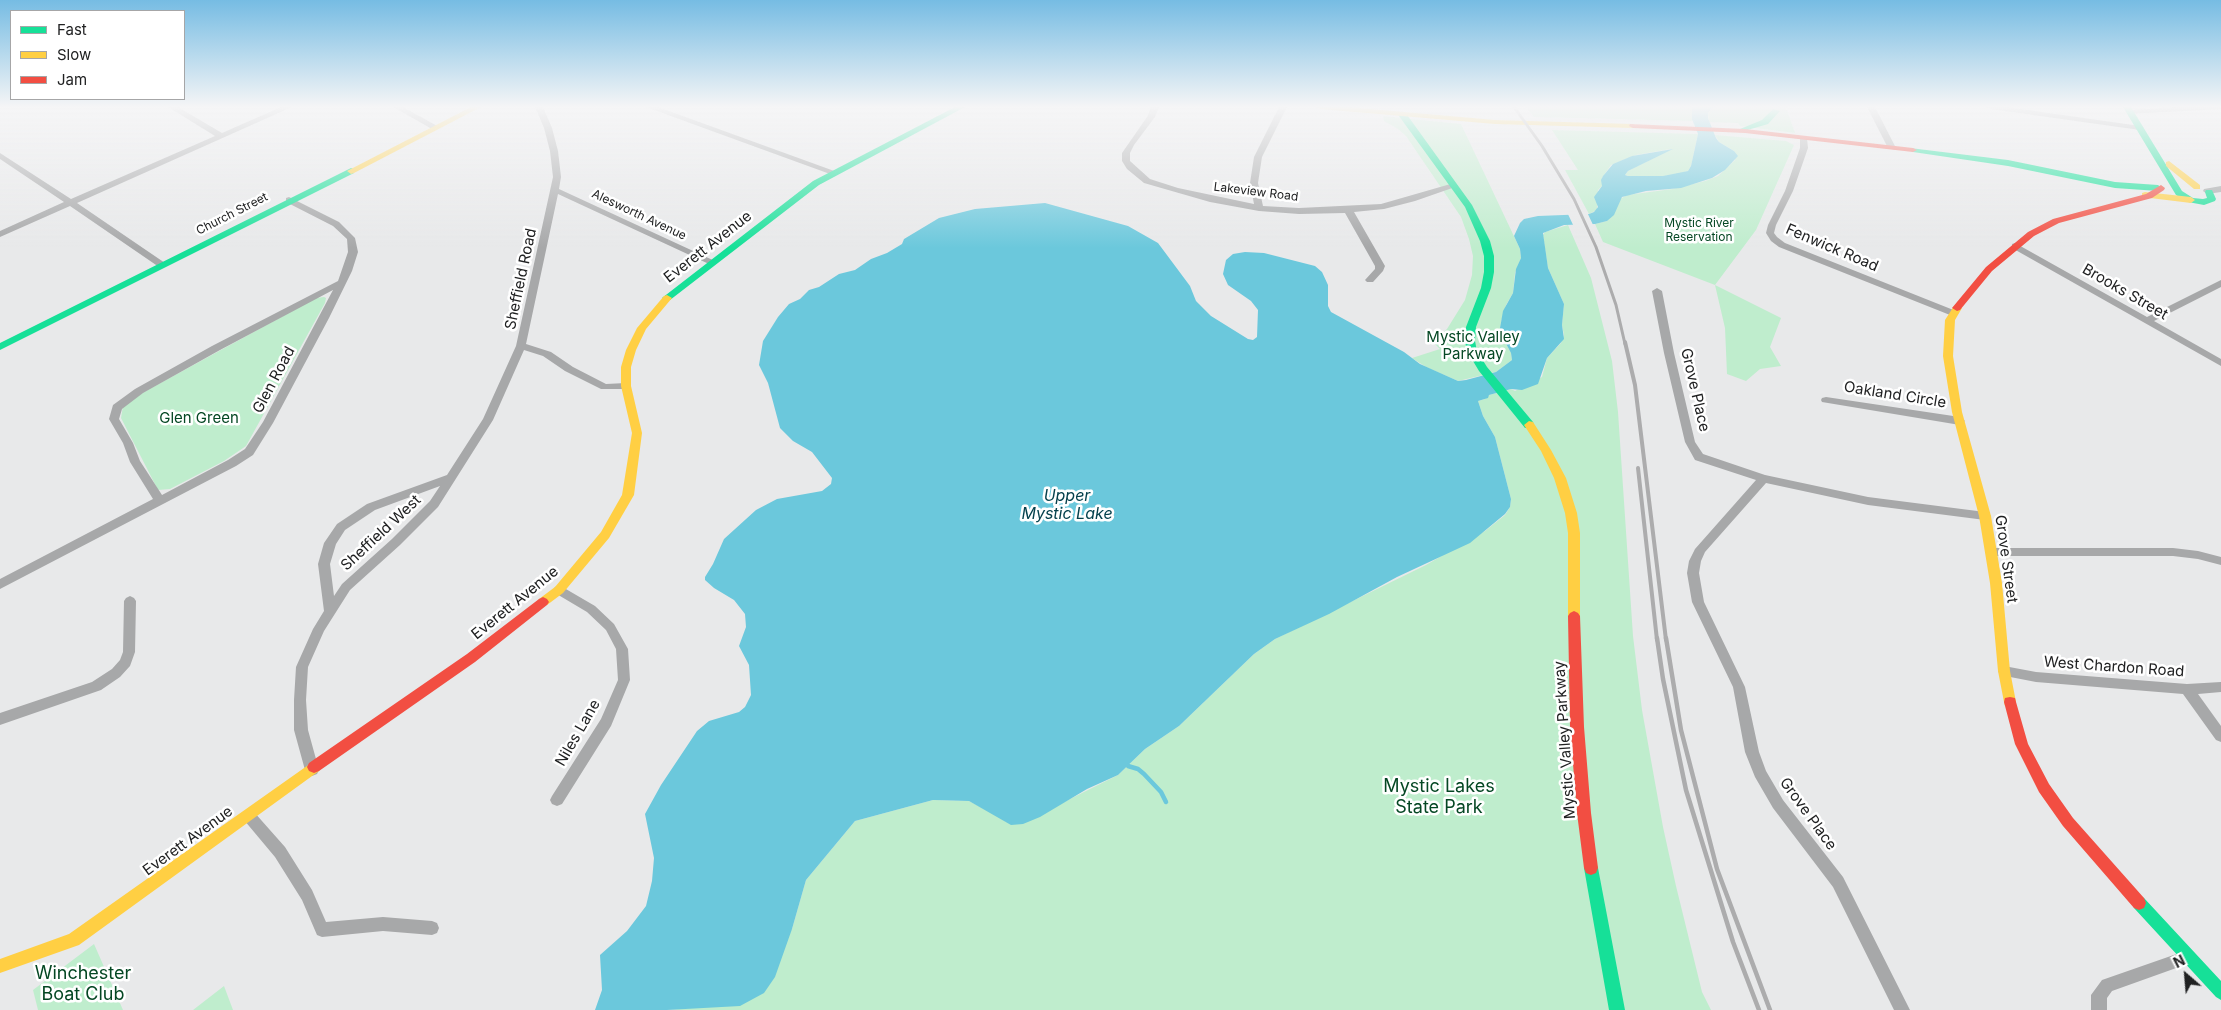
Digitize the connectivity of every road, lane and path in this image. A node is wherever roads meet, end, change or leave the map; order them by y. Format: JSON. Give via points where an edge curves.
{"nodes":[{"id":1,"x":180,"y":154,"type":"edge"},
{"id":2,"x":381,"y":154,"type":"edge"},
{"id":3,"x":555,"y":154,"type":"edge"},
{"id":4,"x":783,"y":154,"type":"edge"},
{"id":5,"x":868,"y":154,"type":"edge"},
{"id":6,"x":1126,"y":154,"type":"edge"},
{"id":7,"x":1259,"y":154,"type":"edge"},
{"id":8,"x":1802,"y":154,"type":"edge"},
{"id":9,"x":1939,"y":154,"type":"edge"},
{"id":10,"x":2155,"y":154,"type":"edge"},
{"id":11,"x":2158,"y":154,"type":"edge"},
{"id":12,"x":0,"y":155,"type":"edge"},
{"id":13,"x":1433,"y":155,"type":"edge"},
{"id":14,"x":833,"y":172,"type":"junction"},
{"id":15,"x":2107,"y":184,"type":"junction"},
{"id":16,"x":1454,"y":186,"type":"junction"},
{"id":17,"x":2161,"y":188,"type":"junction"},
{"id":18,"x":2177,"y":188,"type":"junction"},
{"id":19,"x":2221,"y":188,"type":"edge"},
{"id":20,"x":555,"y":190,"type":"junction"},
{"id":21,"x":2204,"y":190,"type":"junction"},
{"id":22,"x":2150,"y":196,"type":"junction"},
{"id":23,"x":2221,"y":198,"type":"edge"},
{"id":24,"x":289,"y":200,"type":"junction"},
{"id":25,"x":2193,"y":200,"type":"junction"},
{"id":26,"x":70,"y":203,"type":"junction"},
{"id":27,"x":1259,"y":208,"type":"junction"},
{"id":28,"x":2221,"y":209,"type":"edge"},
{"id":29,"x":1348,"y":210,"type":"junction"},
{"id":30,"x":0,"y":234,"type":"edge"},
{"id":31,"x":2015,"y":246,"type":"junction"},
{"id":32,"x":712,"y":262,"type":"junction"},
{"id":33,"x":162,"y":265,"type":"junction"},
{"id":34,"x":1370,"y":280,"type":"dead end"},
{"id":35,"x":340,"y":283,"type":"junction"},
{"id":36,"x":2221,"y":283,"type":"edge"},
{"id":37,"x":1657,"y":291,"type":"dead end"},
{"id":38,"x":1953,"y":313,"type":"junction"},
{"id":39,"x":2146,"y":321,"type":"junction"},
{"id":40,"x":0,"y":346,"type":"edge"},
{"id":41,"x":521,"y":346,"type":"junction"},
{"id":42,"x":2221,"y":363,"type":"edge"},
{"id":43,"x":626,"y":386,"type":"junction"},
{"id":44,"x":1826,"y":400,"type":"dead end"},
{"id":45,"x":1960,"y":421,"type":"junction"},
{"id":46,"x":452,"y":477,"type":"junction"},
{"id":47,"x":1764,"y":479,"type":"junction"},
{"id":48,"x":159,"y":500,"type":"junction"},
{"id":49,"x":1985,"y":516,"type":"junction"},
{"id":50,"x":1991,"y":552,"type":"junction"},
{"id":51,"x":2221,"y":561,"type":"edge"},
{"id":52,"x":0,"y":584,"type":"edge"},
{"id":53,"x":559,"y":590,"type":"junction"},
{"id":54,"x":130,"y":602,"type":"dead end"},
{"id":55,"x":330,"y":612,"type":"junction"},
{"id":56,"x":2004,"y":671,"type":"junction"},
{"id":57,"x":2221,"y":687,"type":"edge"},
{"id":58,"x":2187,"y":689,"type":"junction"},
{"id":59,"x":0,"y":719,"type":"edge"},
{"id":60,"x":2221,"y":736,"type":"edge"},
{"id":61,"x":312,"y":770,"type":"junction"},
{"id":62,"x":557,"y":800,"type":"dead end"},
{"id":63,"x":249,"y":816,"type":"junction"},
{"id":64,"x":432,"y":928,"type":"dead end"},
{"id":65,"x":2188,"y":957,"type":"junction"},
{"id":66,"x":0,"y":966,"type":"edge"},
{"id":67,"x":2221,"y":992,"type":"edge"},
{"id":68,"x":1617,"y":1010,"type":"edge"},
{"id":69,"x":1902,"y":1010,"type":"edge"},
{"id":70,"x":2099,"y":1010,"type":"edge"}],
"edges":[{"from":1,"to":26,"type":"street"},
{"from":2,"to":24,"type":"main road","name":"Church Street"},
{"from":3,"to":20,"type":"street","name":"Sheffield Road"},
{"from":4,"to":14,"type":"street"},
{"from":5,"to":14,"type":"main road","name":"Everett Avenue"},
{"from":6,"to":27,"type":"street","name":"Lakeview Road","via":[[1130,167],[1159,186]]},
{"from":7,"to":27,"type":"street","via":[[1254,183]]},
{"from":8,"to":38,"type":"street","name":"Fenwick Road","via":[[1772,225],[1770,233],[1774,240]]},
{"from":9,"to":15,"type":"main road","via":[[2008,163]]},
{"from":10,"to":18,"type":"main road"},
{"from":11,"to":21,"type":"main road"},
{"from":12,"to":26,"type":"street"},
{"from":13,"to":16,"type":"main road","name":"Mystic Valley Parkway"},
{"from":14,"to":32,"type":"main road","name":"Everett Avenue"},
{"from":15,"to":17,"type":"main road"},
{"from":15,"to":22,"type":"main road"},
{"from":16,"to":29,"type":"street","name":"Lakeview Road","via":[[1412,200]]},
{"from":16,"to":68,"type":"main road","name":"Mystic Valley Parkway","via":[[1477,222],[1489,256],[1486,288],[1470,338],[1472,351],[1534,431],[1554,463],[1566,494],[1574,533],[1577,727],[1593,879]]},
{"from":17,"to":18,"type":"main road"},
{"from":17,"to":22,"type":"main road"},
{"from":18,"to":21,"type":"main road","via":[[2184,185]]},
{"from":18,"to":25,"type":"main road","via":[[2181,195]]},
{"from":19,"to":21,"type":"street"},
{"from":20,"to":32,"type":"street","name":"Alesworth Avenue"},
{"from":20,"to":41,"type":"street","name":"Sheffield Road"},
{"from":21,"to":23,"type":"main road"},
{"from":21,"to":25,"type":"main road","via":[[2212,198],[2209,201]]},
{"from":22,"to":25,"type":"main road"},
{"from":22,"to":31,"type":"main road","via":[[2062,218],[2040,228]]},
{"from":24,"to":33,"type":"main road","name":"Church Street"},
{"from":24,"to":35,"type":"street","name":"Glen Road","via":[[336,224],[351,238],[354,252]]},
{"from":25,"to":28,"type":"main road"},
{"from":26,"to":30,"type":"street"},
{"from":26,"to":33,"type":"street"},
{"from":27,"to":29,"type":"street","name":"Lakeview Road"},
{"from":29,"to":34,"type":"street","via":[[1380,266]]},
{"from":31,"to":38,"type":"main road","via":[[1989,269]]},
{"from":31,"to":39,"type":"street","name":"Brooks Street"},
{"from":32,"to":43,"type":"main road","name":"Everett Avenue","via":[[660,305],[642,328],[626,367]]},
{"from":33,"to":40,"type":"main road","name":"Church Street"},
{"from":35,"to":48,"type":"street","name":"Glen Road","via":[[268,423],[249,452]]},
{"from":35,"to":48,"type":"street","via":[[139,391],[117,407],[114,419],[135,462]]},
{"from":36,"to":39,"type":"street"},
{"from":37,"to":47,"type":"street","name":"Grove Place","via":[[1694,450],[1702,459]]},
{"from":38,"to":45,"type":"main road","name":"Grove Street","via":[[1948,356]]},
{"from":39,"to":42,"type":"street","name":"Brooks Street"},
{"from":41,"to":43,"type":"street","name":"Sheffield Road","via":[[547,354],[605,387]]},
{"from":41,"to":46,"type":"street","name":"Sheffield West","via":[[488,420]]},
{"from":43,"to":53,"type":"main road","name":"Everett Avenue","via":[[637,433],[628,495],[605,535]]},
{"from":44,"to":45,"type":"street","name":"Oakland Circle"},
{"from":45,"to":49,"type":"main road","name":"Grove Street"},
{"from":46,"to":55,"type":"street","name":"Sheffield West","via":[[434,504],[346,587]]},
{"from":46,"to":55,"type":"street","name":"Sheffield West","via":[[371,508],[341,527],[330,543],[324,564]]},
{"from":47,"to":49,"type":"street","name":"Grove Place","via":[[1868,501]]},
{"from":47,"to":69,"type":"street","name":"Grove Place","via":[[1701,549],[1693,574],[1698,602],[1740,692],[1750,747],[1760,774],[1778,804],[1838,882]]},
{"from":48,"to":52,"type":"street","name":"Glen Road"},
{"from":49,"to":50,"type":"main road","name":"Grove Street"},
{"from":50,"to":51,"type":"street","via":[[2173,552]]},
{"from":50,"to":56,"type":"main road","name":"Grove Street"},
{"from":53,"to":61,"type":"main road","name":"Everett Avenue","via":[[471,658]]},
{"from":53,"to":62,"type":"street","name":"Niles Lane","via":[[591,609],[610,627],[622,649],[624,680],[606,722]]},
{"from":54,"to":59,"type":"street","via":[[129,652],[126,662],[116,673],[96,686]]},
{"from":55,"to":61,"type":"street","name":"Sheffield West","via":[[318,629],[302,667],[300,730]]},
{"from":56,"to":58,"type":"street","name":"West Chardon Road","via":[[2036,677]]},
{"from":56,"to":65,"type":"main road","name":"Grove Street","via":[[2016,729],[2047,793],[2089,848]]},
{"from":57,"to":58,"type":"street","name":"West Chardon Road"},
{"from":58,"to":60,"type":"street"},
{"from":61,"to":63,"type":"main road","name":"Everett Avenue"},
{"from":63,"to":64,"type":"street","via":[[280,852],[306,895],[322,930],[383,924]]},
{"from":63,"to":66,"type":"main road","name":"Everett Avenue","via":[[74,940]]},
{"from":65,"to":67,"type":"main road","name":"Grove Street"},
{"from":65,"to":70,"type":"street","via":[[2107,985],[2100,995]]}]}
